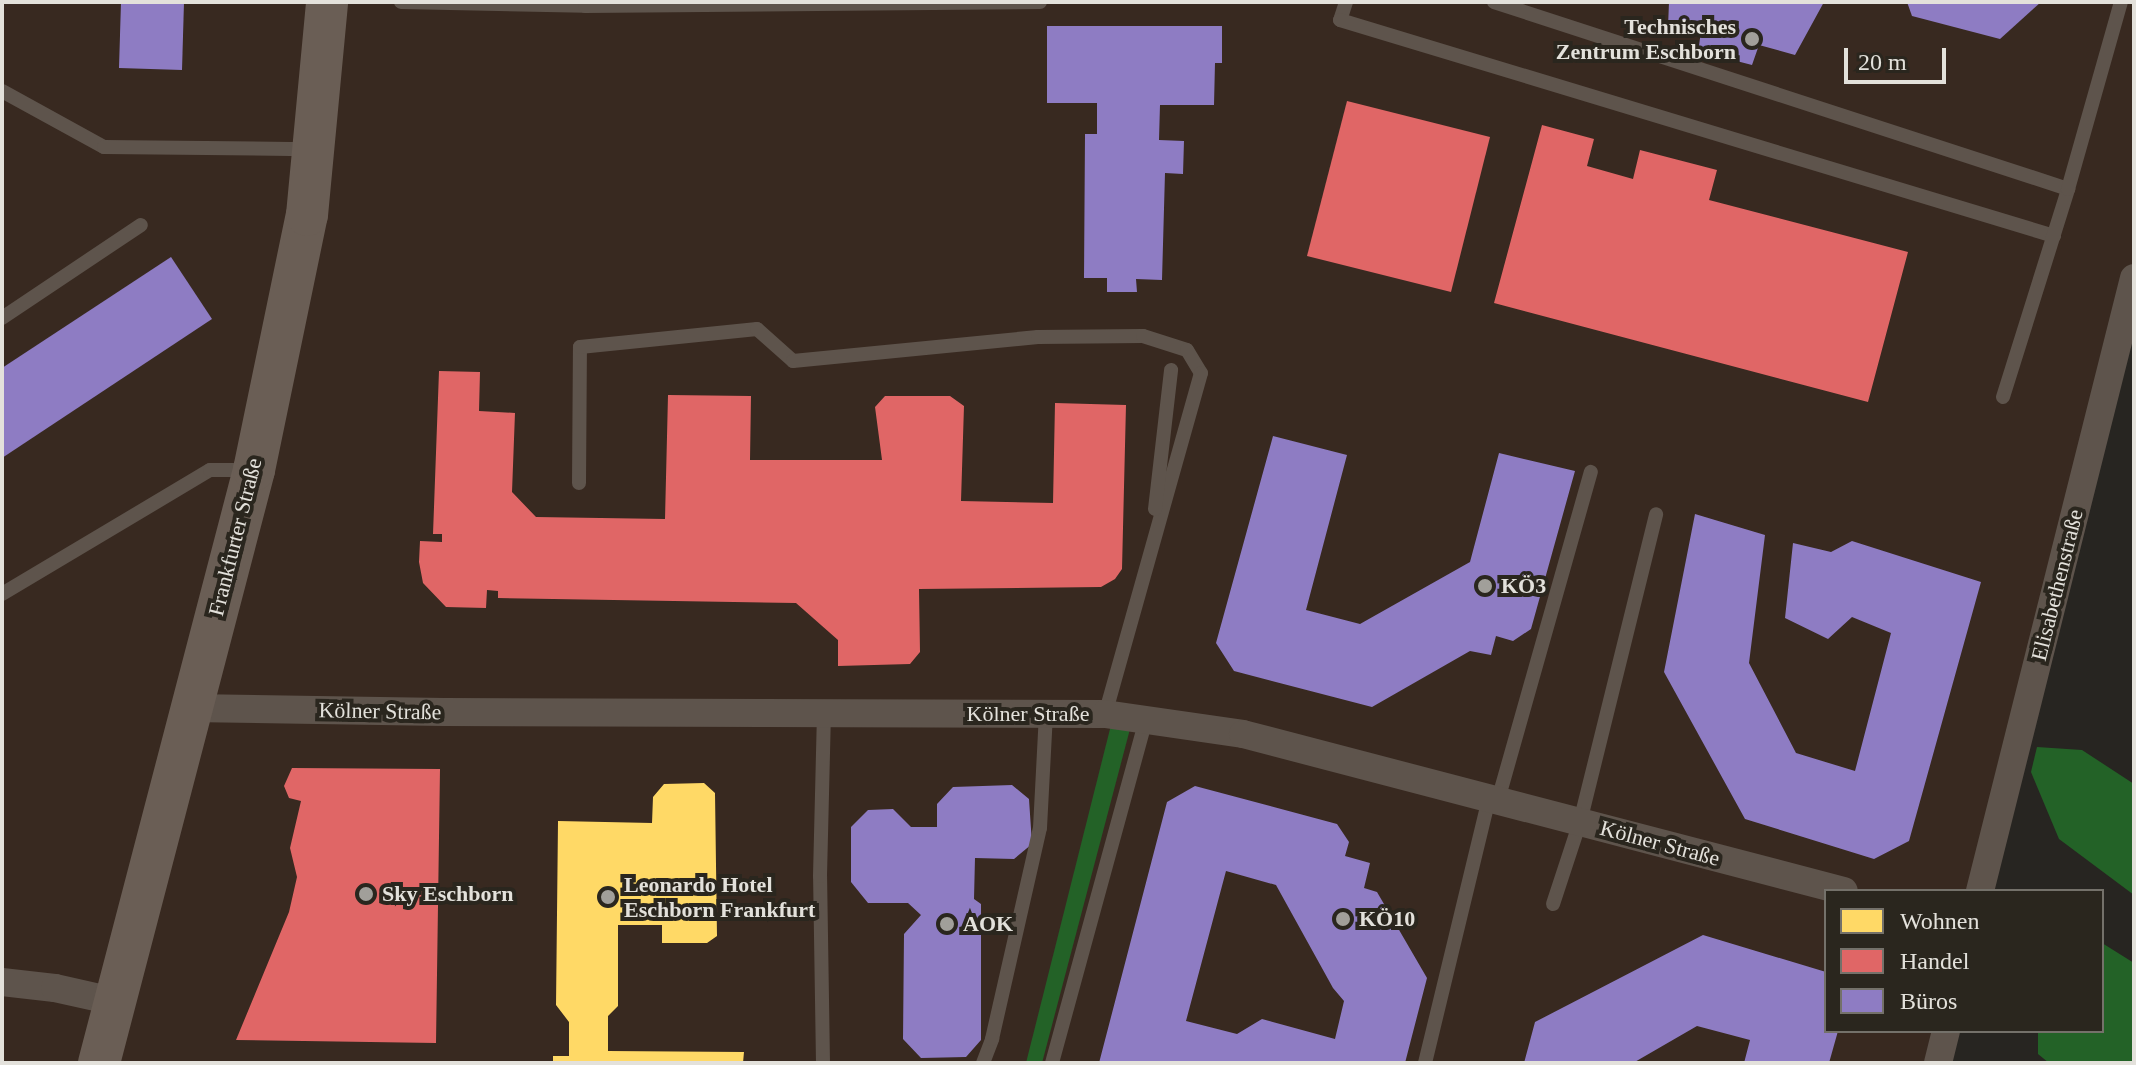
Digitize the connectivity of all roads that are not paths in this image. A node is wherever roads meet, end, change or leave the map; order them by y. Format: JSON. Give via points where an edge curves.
{"nodes":[{"id":1,"x":327,"y":2,"type":"edge"},
{"id":2,"x":401,"y":2,"type":"edge"},
{"id":3,"x":1346,"y":2,"type":"edge"},
{"id":4,"x":1494,"y":2,"type":"edge"},
{"id":5,"x":2121,"y":2,"type":"edge"},
{"id":6,"x":1040,"y":3,"type":"edge"},
{"id":7,"x":2,"y":91,"type":"edge"},
{"id":8,"x":313,"y":149,"type":"junction"},
{"id":9,"x":2068,"y":189,"type":"junction"},
{"id":10,"x":141,"y":225,"type":"dead end"},
{"id":11,"x":2054,"y":236,"type":"junction"},
{"id":12,"x":2134,"y":278,"type":"edge"},
{"id":13,"x":2,"y":318,"type":"edge"},
{"id":14,"x":1171,"y":370,"type":"dead end"},
{"id":15,"x":2003,"y":397,"type":"dead end"},
{"id":16,"x":254,"y":470,"type":"junction"},
{"id":17,"x":1591,"y":472,"type":"dead end"},
{"id":18,"x":579,"y":483,"type":"dead end"},
{"id":19,"x":1656,"y":514,"type":"dead end"},
{"id":20,"x":1150,"y":553,"type":"junction"},
{"id":21,"x":2,"y":594,"type":"edge"},
{"id":22,"x":190,"y":708,"type":"junction"},
{"id":23,"x":824,"y":714,"type":"junction"},
{"id":24,"x":1046,"y":714,"type":"junction"},
{"id":25,"x":1105,"y":714,"type":"junction"},
{"id":26,"x":1146,"y":720,"type":"junction"},
{"id":27,"x":1494,"y":799,"type":"junction"},
{"id":28,"x":1580,"y":822,"type":"junction"},
{"id":29,"x":1836,"y":889,"type":"edge"},
{"id":30,"x":1981,"y":889,"type":"edge"},
{"id":31,"x":1553,"y":904,"type":"dead end"},
{"id":32,"x":2,"y":982,"type":"edge"},
{"id":33,"x":113,"y":1001,"type":"junction"},
{"id":34,"x":1946,"y":1033,"type":"edge"},
{"id":35,"x":99,"y":1063,"type":"edge"},
{"id":36,"x":823,"y":1063,"type":"edge"},
{"id":37,"x":983,"y":1063,"type":"edge"},
{"id":38,"x":1052,"y":1063,"type":"edge"},
{"id":39,"x":1425,"y":1063,"type":"edge"},
{"id":40,"x":1938,"y":1063,"type":"edge"}],
"edges":[{"from":1,"to":8,"type":"street","name":"Frankfurter Straße"},
{"from":2,"to":6,"type":"lane"},
{"from":3,"to":11,"type":"lane","via":[[1340,20]]},
{"from":4,"to":9,"type":"lane"},
{"from":5,"to":9,"type":"lane"},
{"from":7,"to":8,"type":"lane","via":[[104,147]]},
{"from":8,"to":16,"type":"street","name":"Frankfurter Straße","via":[[307,215]]},
{"from":9,"to":11,"type":"lane"},
{"from":10,"to":13,"type":"lane"},
{"from":11,"to":15,"type":"lane"},
{"from":12,"to":30,"type":"street","name":"Elisabethenstraße"},
{"from":14,"to":20,"type":"lane"},
{"from":16,"to":21,"type":"lane","via":[[210,470]]},
{"from":16,"to":22,"type":"street","name":"Frankfurter Straße"},
{"from":17,"to":27,"type":"lane"},
{"from":18,"to":20,"type":"lane","via":[[580,347],[757,329],[793,361],[1038,337],[1143,336],[1187,350],[1201,373]]},
{"from":19,"to":28,"type":"lane"},
{"from":20,"to":25,"type":"lane"},
{"from":22,"to":23,"type":"street","name":"Kölner Straße"},
{"from":22,"to":33,"type":"street","name":"Frankfurter Straße"},
{"from":23,"to":24,"type":"street","name":"Kölner Straße"},
{"from":23,"to":36,"type":"lane"},
{"from":24,"to":25,"type":"street","name":"Kölner Straße"},
{"from":24,"to":37,"type":"lane","via":[[1040,828]]},
{"from":25,"to":26,"type":"street","name":"Kölner Straße"},
{"from":26,"to":27,"type":"street","name":"Kölner Straße","via":[[1243,734]]},
{"from":26,"to":38,"type":"lane"},
{"from":27,"to":28,"type":"street","name":"Kölner Straße"},
{"from":27,"to":39,"type":"lane"},
{"from":28,"to":29,"type":"street","name":"Kölner Straße"},
{"from":28,"to":31,"type":"lane"},
{"from":32,"to":33,"type":"street"},
{"from":33,"to":35,"type":"street","name":"Frankfurter Straße"},
{"from":34,"to":40,"type":"street"}]}
